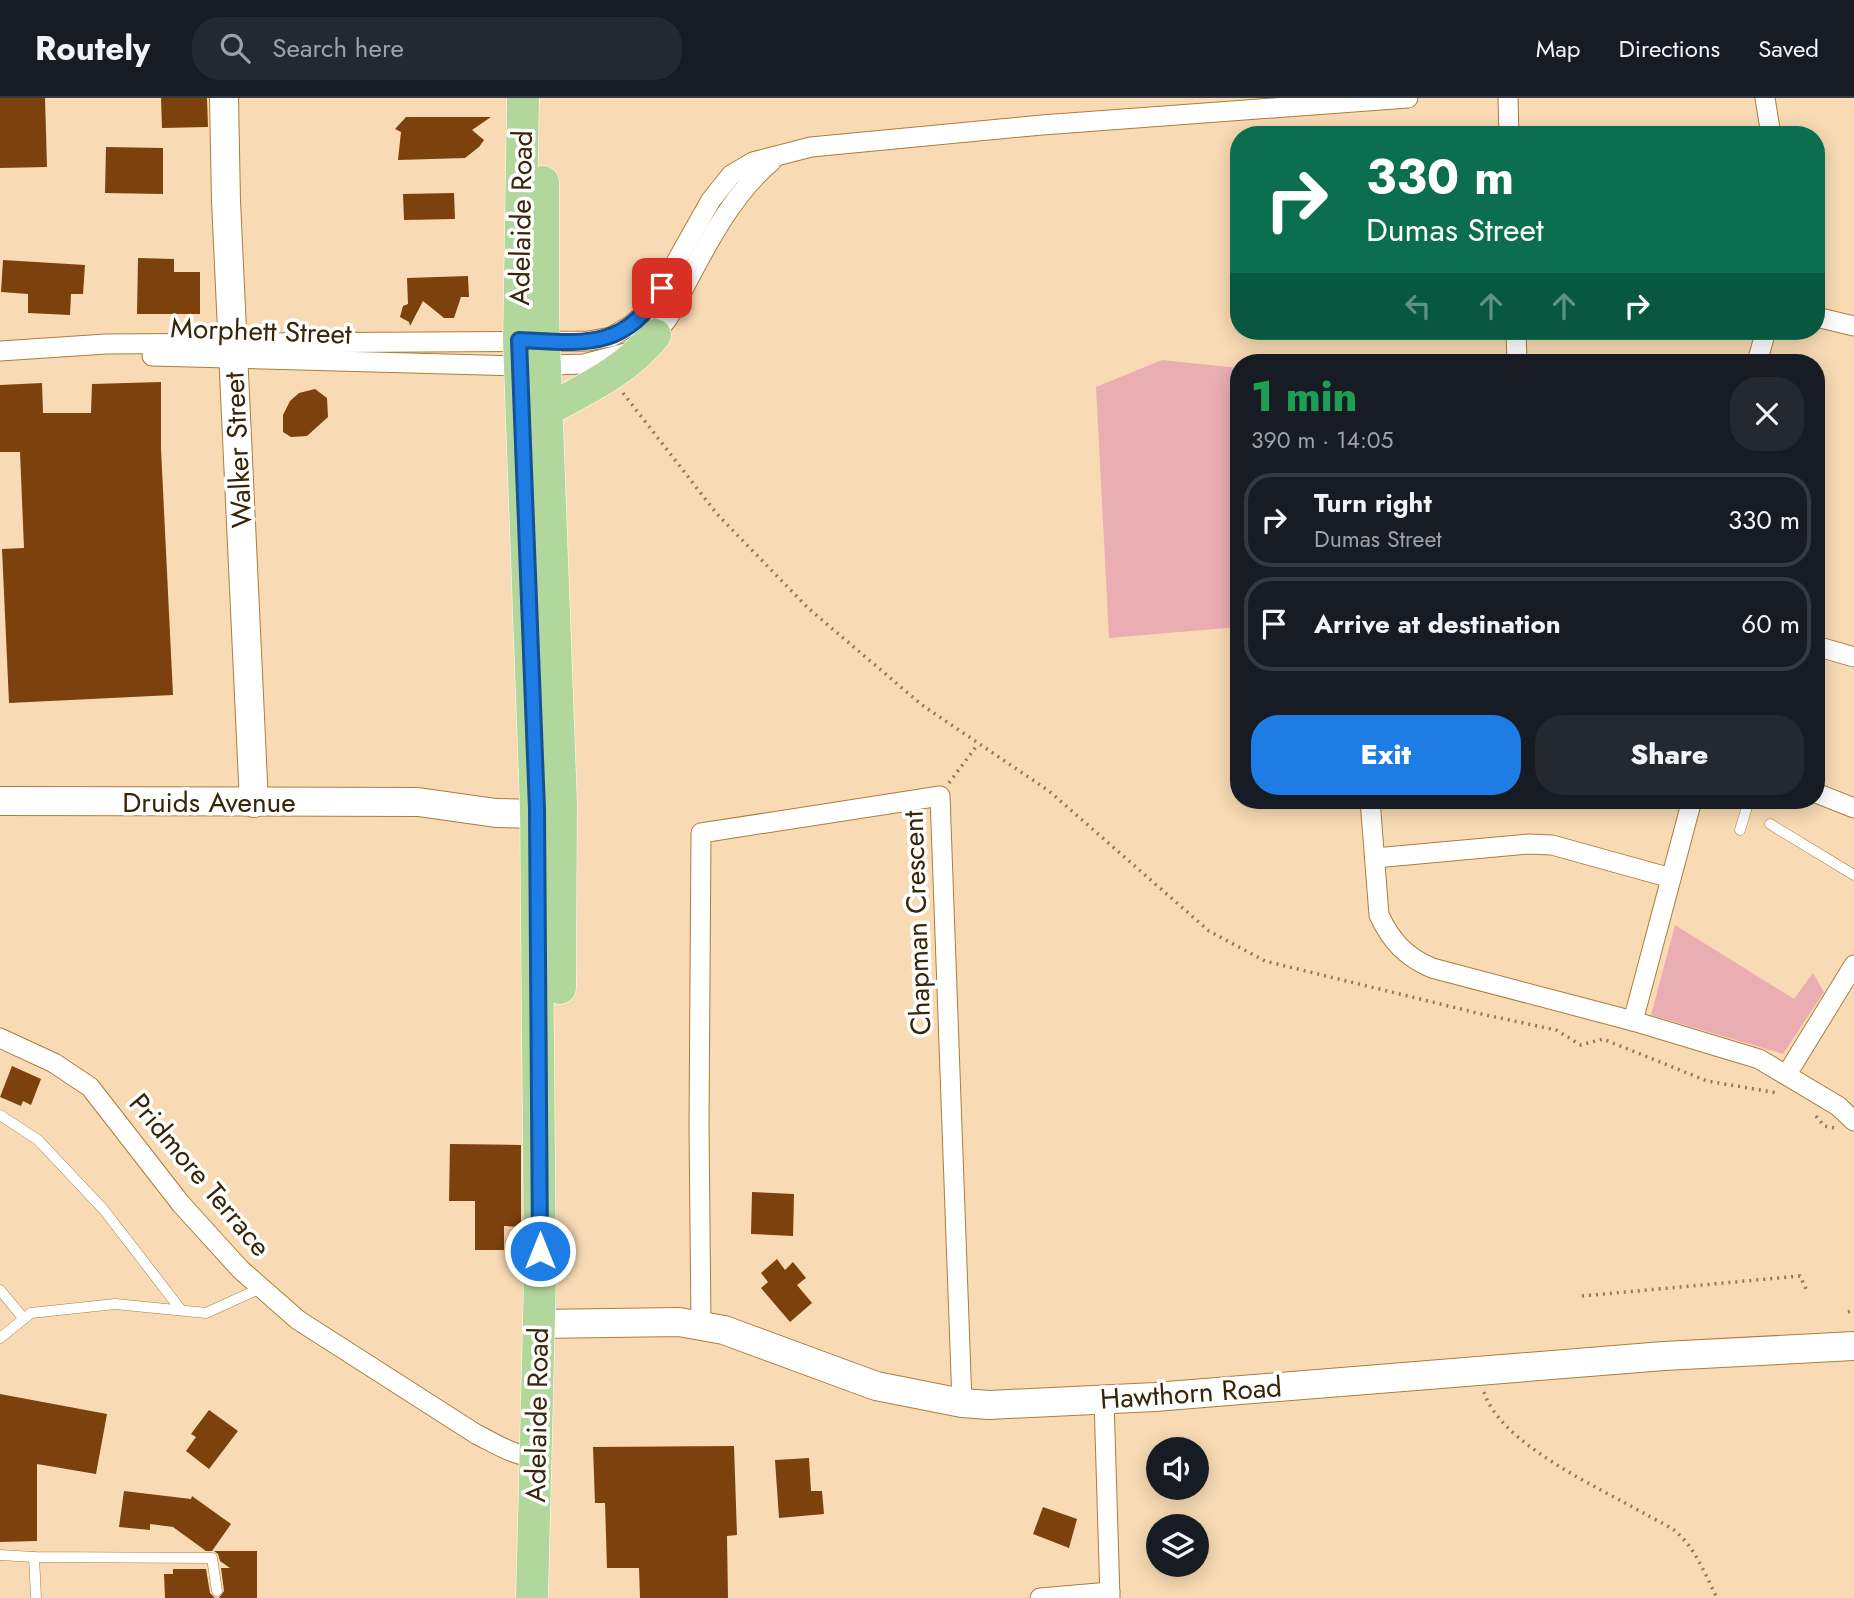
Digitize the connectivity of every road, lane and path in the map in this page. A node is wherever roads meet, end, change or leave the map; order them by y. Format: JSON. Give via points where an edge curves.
{"nodes":[{"id":1,"x":224,"y":98,"type":"edge"},
{"id":2,"x":523,"y":98,"type":"edge"},
{"id":3,"x":542,"y":98,"type":"edge"},
{"id":4,"x":1408,"y":98,"type":"edge"},
{"id":5,"x":1508,"y":98,"type":"edge"},
{"id":6,"x":1765,"y":98,"type":"edge"},
{"id":7,"x":1509,"y":126,"type":"edge"},
{"id":8,"x":1770,"y":126,"type":"edge"},
{"id":9,"x":780,"y":155,"type":"junction"},
{"id":10,"x":1825,"y":319,"type":"edge"},
{"id":11,"x":1854,"y":326,"type":"edge"},
{"id":12,"x":655,"y":335,"type":"junction"},
{"id":13,"x":233,"y":351,"type":"junction"},
{"id":14,"x":0,"y":352,"type":"edge"},
{"id":15,"x":532,"y":353,"type":"junction"},
{"id":16,"x":617,"y":386,"type":"dead end"},
{"id":17,"x":547,"y":410,"type":"junction"},
{"id":18,"x":1825,"y":649,"type":"edge"},
{"id":19,"x":1854,"y":657,"type":"edge"},
{"id":20,"x":978,"y":743,"type":"junction"},
{"id":21,"x":940,"y":796,"type":"junction"},
{"id":22,"x":1825,"y":797,"type":"edge"},
{"id":23,"x":0,"y":801,"type":"edge"},
{"id":24,"x":254,"y":803,"type":"junction"},
{"id":25,"x":545,"y":804,"type":"junction"},
{"id":26,"x":1854,"y":808,"type":"edge"},
{"id":27,"x":1371,"y":809,"type":"edge"},
{"id":28,"x":1690,"y":809,"type":"edge"},
{"id":29,"x":1746,"y":809,"type":"edge"},
{"id":30,"x":1770,"y":824,"type":"dead end"},
{"id":31,"x":1740,"y":830,"type":"dead end"},
{"id":32,"x":1375,"y":858,"type":"junction"},
{"id":33,"x":1854,"y":875,"type":"edge"},
{"id":34,"x":1671,"y":878,"type":"junction"},
{"id":35,"x":1854,"y":964,"type":"edge"},
{"id":36,"x":1633,"y":1021,"type":"junction"},
{"id":37,"x":0,"y":1038,"type":"edge"},
{"id":38,"x":1787,"y":1074,"type":"junction"},
{"id":39,"x":1782,"y":1095,"type":"dead end"},
{"id":40,"x":1812,"y":1111,"type":"dead end"},
{"id":41,"x":0,"y":1115,"type":"edge"},
{"id":42,"x":1850,"y":1126,"type":"edge"},
{"id":43,"x":261,"y":1288,"type":"junction"},
{"id":44,"x":0,"y":1290,"type":"edge"},
{"id":45,"x":1807,"y":1291,"type":"dead end"},
{"id":46,"x":1582,"y":1296,"type":"dead end"},
{"id":47,"x":181,"y":1310,"type":"junction"},
{"id":48,"x":1854,"y":1310,"type":"edge"},
{"id":49,"x":1848,"y":1312,"type":"dead end"},
{"id":50,"x":24,"y":1319,"type":"junction"},
{"id":51,"x":547,"y":1324,"type":"junction"},
{"id":52,"x":701,"y":1324,"type":"junction"},
{"id":53,"x":0,"y":1338,"type":"edge"},
{"id":54,"x":1854,"y":1346,"type":"edge"},
{"id":55,"x":1478,"y":1371,"type":"junction"},
{"id":56,"x":1104,"y":1399,"type":"junction"},
{"id":57,"x":962,"y":1403,"type":"junction"},
{"id":58,"x":536,"y":1457,"type":"junction"},
{"id":59,"x":0,"y":1555,"type":"edge"},
{"id":60,"x":34,"y":1558,"type":"junction"},
{"id":61,"x":217,"y":1591,"type":"dead end"},
{"id":62,"x":1110,"y":1595,"type":"edge"},
{"id":63,"x":36,"y":1598,"type":"edge"},
{"id":64,"x":532,"y":1598,"type":"edge"},
{"id":65,"x":553,"y":1598,"type":"edge"},
{"id":66,"x":1040,"y":1598,"type":"edge"},
{"id":67,"x":1717,"y":1598,"type":"edge"}],
"edges":[{"from":1,"to":13,"type":"street","name":"Walker Street"},
{"from":2,"to":15,"type":"main road","name":"Adelaide Road"},
{"from":3,"to":15,"type":"main road","name":"Adelaide Road"},
{"from":4,"to":9,"type":"street","via":[[1042,125],[811,147]]},
{"from":5,"to":7,"type":"street"},
{"from":6,"to":8,"type":"street"},
{"from":9,"to":12,"type":"street","via":[[754,176],[732,205]]},
{"from":9,"to":15,"type":"street","via":[[753,162],[731,175],[711,200],[649,310],[631,325],[611,337]]},
{"from":10,"to":11,"type":"street"},
{"from":12,"to":15,"type":"street","via":[[630,352],[584,364]]},
{"from":12,"to":17,"type":"main road","via":[[618,370]]},
{"from":13,"to":14,"type":"street","name":"Morphett Street","via":[[106,344]]},
{"from":13,"to":15,"type":"street","name":"Morphett Street","via":[[483,343]]},
{"from":13,"to":24,"type":"street","name":"Walker Street"},
{"from":15,"to":17,"type":"main road","name":"Adelaide Road"},
{"from":15,"to":25,"type":"main road","name":"Adelaide Road"},
{"from":16,"to":20,"type":"path","via":[[717,514],[808,608],[922,705]]},
{"from":17,"to":25,"type":"main road","name":"Adelaide Road"},
{"from":18,"to":19,"type":"street"},
{"from":20,"to":21,"type":"path"},
{"from":20,"to":39,"type":"path","via":[[1049,791],[1209,931],[1265,961],[1556,1030],[1581,1045],[1603,1039],[1707,1081]]},
{"from":21,"to":52,"type":"street","name":"Chapman Crescent","via":[[701,833]]},
{"from":21,"to":57,"type":"street","name":"Chapman Crescent"},
{"from":22,"to":26,"type":"street"},
{"from":23,"to":24,"type":"street","name":"Druids Avenue"},
{"from":24,"to":25,"type":"street","name":"Druids Avenue","via":[[418,802],[496,813]]},
{"from":25,"to":51,"type":"main road","name":"Adelaide Road"},
{"from":27,"to":32,"type":"street"},
{"from":28,"to":34,"type":"street"},
{"from":29,"to":31,"type":"lane"},
{"from":30,"to":33,"type":"lane"},
{"from":32,"to":34,"type":"street","via":[[1552,845]]},
{"from":32,"to":36,"type":"street","via":[[1379,915],[1399,947],[1413,959],[1432,968]]},
{"from":34,"to":36,"type":"street"},
{"from":35,"to":38,"type":"street"},
{"from":36,"to":38,"type":"street","via":[[1759,1059]]},
{"from":37,"to":43,"type":"street","name":"Pridmore Terrace","via":[[54,1063],[90,1087],[181,1204]]},
{"from":38,"to":42,"type":"street","via":[[1838,1105]]},
{"from":40,"to":42,"type":"path","via":[[1825,1126]]},
{"from":41,"to":47,"type":"lane","via":[[38,1140],[104,1210]]},
{"from":43,"to":47,"type":"lane","via":[[206,1313]]},
{"from":43,"to":58,"type":"street","name":"Pridmore Terrace","via":[[355,1359],[499,1446]]},
{"from":44,"to":50,"type":"lane"},
{"from":45,"to":46,"type":"path","via":[[1800,1276]]},
{"from":47,"to":50,"type":"lane","via":[[115,1304],[31,1313]]},
{"from":48,"to":49,"type":"path"},
{"from":50,"to":53,"type":"lane"},
{"from":51,"to":52,"type":"street","name":"Hawthorn Road"},
{"from":51,"to":58,"type":"main road","name":"Adelaide Road"},
{"from":51,"to":65,"type":"main road","name":"Adelaide Road"},
{"from":52,"to":57,"type":"street","name":"Hawthorn Road","via":[[876,1386]]},
{"from":54,"to":55,"type":"street","name":"Hawthorn Road"},
{"from":55,"to":56,"type":"street","name":"Hawthorn Road"},
{"from":55,"to":67,"type":"path","via":[[1487,1400],[1503,1425],[1535,1450],[1674,1530],[1698,1558]]},
{"from":56,"to":57,"type":"street","name":"Hawthorn Road"},
{"from":56,"to":62,"type":"street"},
{"from":58,"to":64,"type":"main road","name":"Adelaide Road"},
{"from":59,"to":60,"type":"lane"},
{"from":60,"to":61,"type":"lane","via":[[212,1558]]},
{"from":60,"to":63,"type":"lane"},
{"from":62,"to":66,"type":"street"}]}
